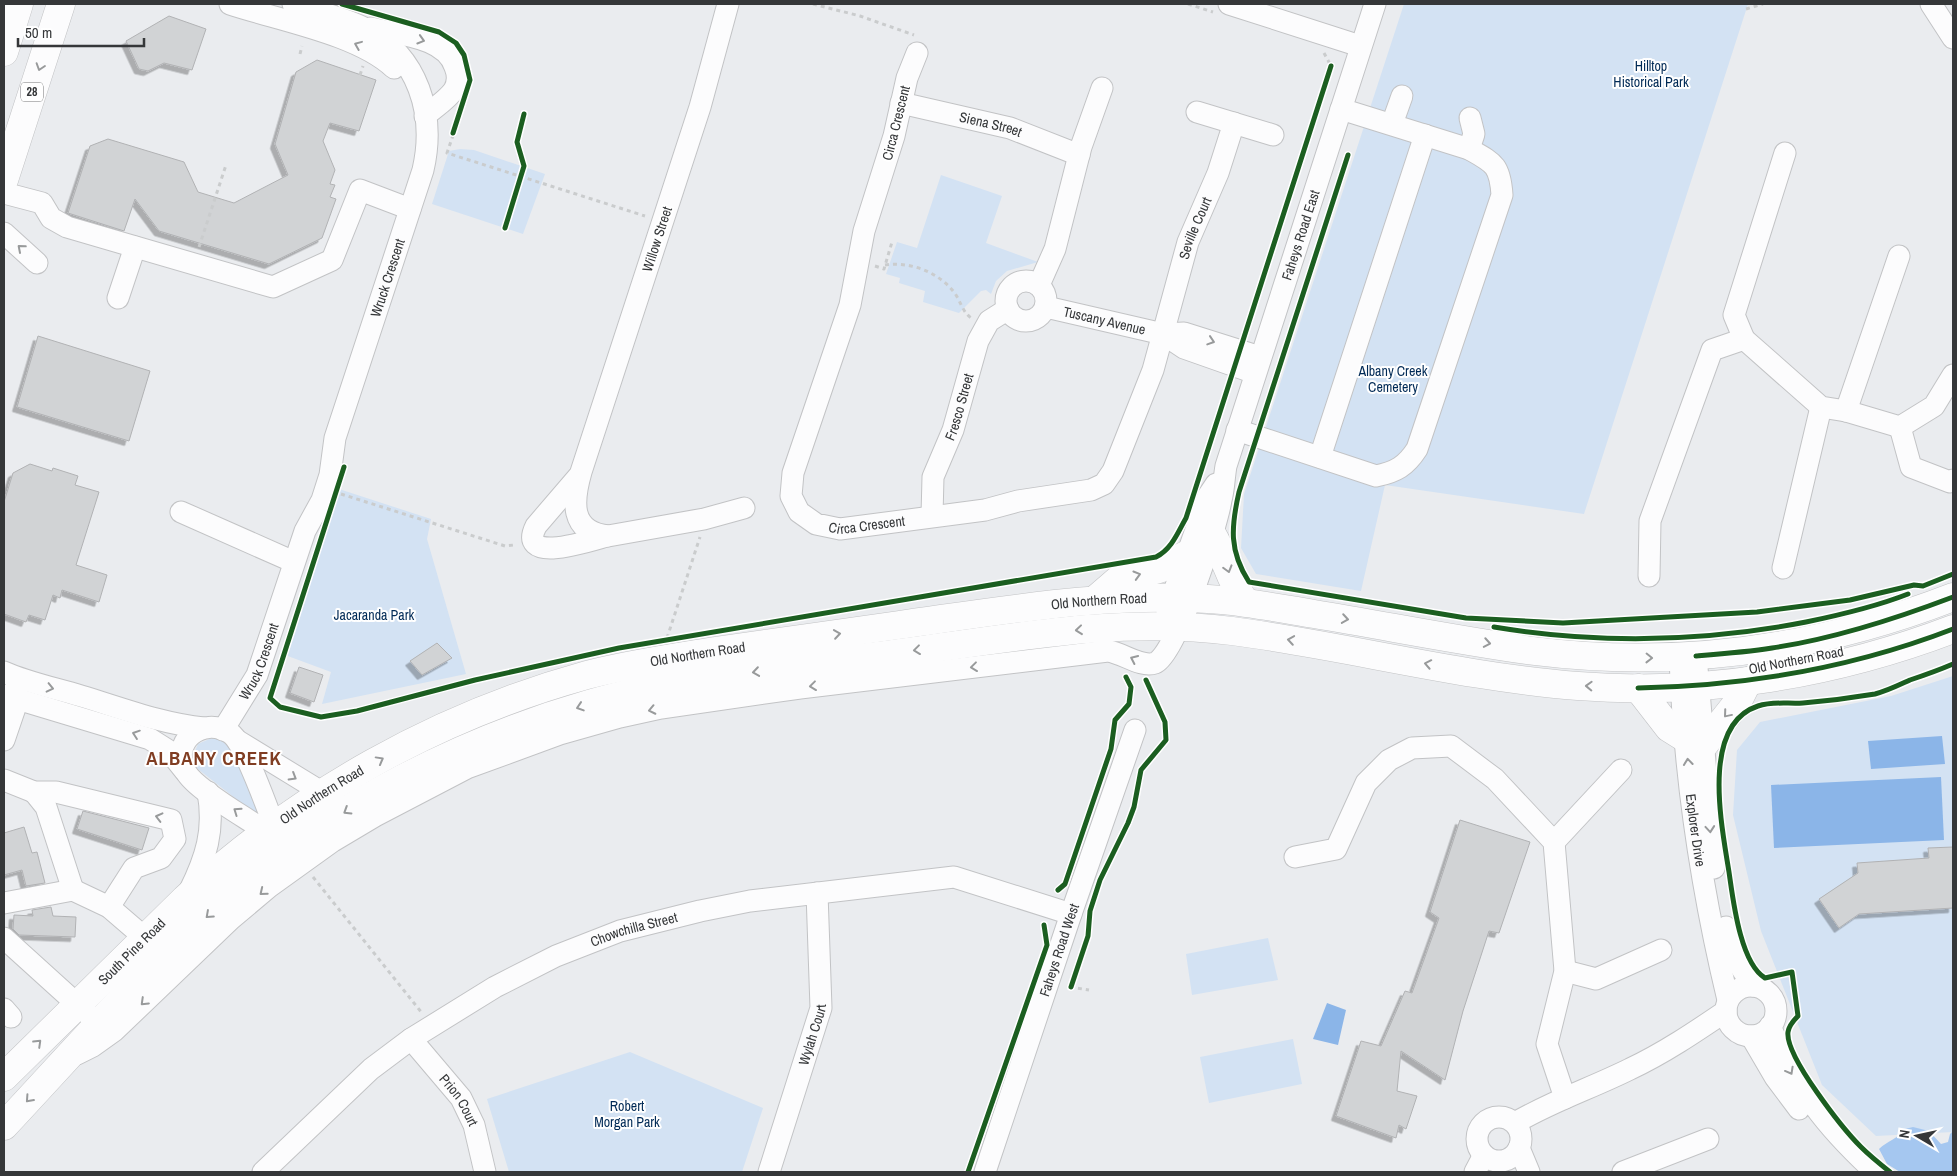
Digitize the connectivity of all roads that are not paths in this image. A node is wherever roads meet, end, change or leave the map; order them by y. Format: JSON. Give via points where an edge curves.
{"nodes":[{"id":1,"x":19,"y":4,"type":"edge"},
{"id":2,"x":61,"y":4,"type":"edge"},
{"id":3,"x":728,"y":4,"type":"edge"},
{"id":4,"x":1230,"y":4,"type":"edge"},
{"id":5,"x":1375,"y":4,"type":"edge"},
{"id":6,"x":1931,"y":4,"type":"edge"},
{"id":7,"x":237,"y":5,"type":"edge"},
{"id":8,"x":313,"y":18,"type":"edge"},
{"id":9,"x":357,"y":25,"type":"junction"},
{"id":10,"x":1953,"y":38,"type":"edge"},
{"id":11,"x":1360,"y":46,"type":"junction"},
{"id":12,"x":4,"y":52,"type":"edge"},
{"id":13,"x":917,"y":53,"type":"road end"},
{"id":14,"x":1102,"y":88,"type":"dead end"},
{"id":15,"x":1402,"y":96,"type":"dead end"},
{"id":16,"x":901,"y":103,"type":"junction"},
{"id":17,"x":1341,"y":109,"type":"junction"},
{"id":18,"x":1196,"y":112,"type":"dead end"},
{"id":19,"x":425,"y":116,"type":"junction"},
{"id":20,"x":1470,"y":118,"type":"dead end"},
{"id":21,"x":1234,"y":124,"type":"junction"},
{"id":22,"x":1392,"y":124,"type":"junction"},
{"id":23,"x":1273,"y":135,"type":"dead end"},
{"id":24,"x":1425,"y":135,"type":"junction"},
{"id":25,"x":1469,"y":149,"type":"junction"},
{"id":26,"x":1785,"y":153,"type":"dead end"},
{"id":27,"x":1079,"y":155,"type":"junction"},
{"id":28,"x":4,"y":180,"type":"edge"},
{"id":29,"x":4,"y":193,"type":"edge"},
{"id":30,"x":410,"y":209,"type":"junction"},
{"id":31,"x":4,"y":233,"type":"edge"},
{"id":32,"x":134,"y":247,"type":"junction"},
{"id":33,"x":1899,"y":256,"type":"dead end"},
{"id":34,"x":38,"y":263,"type":"dead end"},
{"id":35,"x":1039,"y":285,"type":"junction"},
{"id":36,"x":118,"y":298,"type":"dead end"},
{"id":37,"x":1046,"y":307,"type":"junction"},
{"id":38,"x":1008,"y":309,"type":"junction"},
{"id":39,"x":1163,"y":334,"type":"junction"},
{"id":40,"x":1744,"y":339,"type":"junction"},
{"id":41,"x":1258,"y":365,"type":"junction"},
{"id":42,"x":1953,"y":375,"type":"edge"},
{"id":43,"x":1821,"y":407,"type":"junction"},
{"id":44,"x":1846,"y":411,"type":"junction"},
{"id":45,"x":1900,"y":427,"type":"junction"},
{"id":46,"x":1237,"y":430,"type":"junction"},
{"id":47,"x":1320,"y":457,"type":"junction"},
{"id":48,"x":1226,"y":466,"type":"junction"},
{"id":49,"x":581,"y":472,"type":"junction"},
{"id":50,"x":1953,"y":480,"type":"edge"},
{"id":51,"x":744,"y":508,"type":"dead end"},
{"id":52,"x":181,"y":512,"type":"dead end"},
{"id":53,"x":932,"y":516,"type":"junction"},
{"id":54,"x":1212,"y":534,"type":"junction"},
{"id":55,"x":610,"y":536,"type":"junction"},
{"id":56,"x":1186,"y":555,"type":"junction"},
{"id":57,"x":294,"y":562,"type":"junction"},
{"id":58,"x":1783,"y":568,"type":"dead end"},
{"id":59,"x":1648,"y":576,"type":"dead end"},
{"id":60,"x":1953,"y":596,"type":"edge"},
{"id":61,"x":1180,"y":598,"type":"junction"},
{"id":62,"x":1096,"y":600,"type":"junction"},
{"id":63,"x":1245,"y":602,"type":"junction"},
{"id":64,"x":1171,"y":627,"type":"junction"},
{"id":65,"x":1953,"y":629,"type":"edge"},
{"id":66,"x":1688,"y":657,"type":"junction"},
{"id":67,"x":1748,"y":681,"type":"junction"},
{"id":68,"x":9,"y":686,"type":"edge"},
{"id":69,"x":1689,"y":686,"type":"junction"},
{"id":70,"x":1638,"y":688,"type":"junction"},
{"id":71,"x":1135,"y":730,"type":"dead end"},
{"id":72,"x":221,"y":733,"type":"junction"},
{"id":73,"x":4,"y":740,"type":"edge"},
{"id":74,"x":1694,"y":742,"type":"junction"},
{"id":75,"x":1621,"y":770,"type":"dead end"},
{"id":76,"x":187,"y":774,"type":"junction"},
{"id":77,"x":4,"y":780,"type":"edge"},
{"id":78,"x":34,"y":792,"type":"junction"},
{"id":79,"x":208,"y":792,"type":"junction"},
{"id":80,"x":323,"y":793,"type":"junction"},
{"id":81,"x":269,"y":828,"type":"junction"},
{"id":82,"x":1554,"y":842,"type":"junction"},
{"id":83,"x":295,"y":857,"type":"junction"},
{"id":84,"x":1295,"y":857,"type":"dead end"},
{"id":85,"x":73,"y":890,"type":"junction"},
{"id":86,"x":818,"y":893,"type":"junction"},
{"id":87,"x":185,"y":899,"type":"junction"},
{"id":88,"x":4,"y":904,"type":"edge"},
{"id":89,"x":109,"y":907,"type":"junction"},
{"id":90,"x":1070,"y":914,"type":"junction"},
{"id":91,"x":4,"y":938,"type":"edge"},
{"id":92,"x":145,"y":938,"type":"junction"},
{"id":93,"x":1661,"y":950,"type":"dead end"},
{"id":94,"x":1565,"y":972,"type":"junction"},
{"id":95,"x":1753,"y":986,"type":"junction"},
{"id":96,"x":77,"y":1005,"type":"junction"},
{"id":97,"x":1727,"y":1006,"type":"junction"},
{"id":98,"x":98,"y":1023,"type":"junction"},
{"id":99,"x":1770,"y":1026,"type":"junction"},
{"id":100,"x":1744,"y":1034,"type":"junction"},
{"id":101,"x":411,"y":1039,"type":"junction"},
{"id":102,"x":1684,"y":1041,"type":"junction"},
{"id":103,"x":61,"y":1062,"type":"junction"},
{"id":104,"x":4,"y":1077,"type":"edge"},
{"id":105,"x":1565,"y":1098,"type":"junction"},
{"id":106,"x":1515,"y":1123,"type":"junction"},
{"id":107,"x":4,"y":1127,"type":"edge"},
{"id":108,"x":1708,"y":1139,"type":"dead end"},
{"id":109,"x":1519,"y":1148,"type":"junction"},
{"id":110,"x":1479,"y":1163,"type":"edge"},
{"id":111,"x":263,"y":1172,"type":"edge"},
{"id":112,"x":485,"y":1172,"type":"edge"},
{"id":113,"x":769,"y":1172,"type":"edge"},
{"id":114,"x":985,"y":1172,"type":"edge"},
{"id":115,"x":1530,"y":1172,"type":"edge"},
{"id":116,"x":1624,"y":1172,"type":"edge"},
{"id":117,"x":1856,"y":1172,"type":"edge"},
{"id":118,"x":1875,"y":1172,"type":"edge"}],
"edges":[{"from":1,"to":12,"type":"main road"},
{"from":2,"to":28,"type":"main road","number":"28","one_way":true},
{"from":3,"to":49,"type":"street","name":"Willow Street","via":[[702,97],[651,221]]},
{"from":4,"to":11,"type":"street"},
{"from":5,"to":11,"type":"street","name":"Faheys Road East"},
{"from":6,"to":10,"type":"street"},
{"from":7,"to":8,"type":"street","name":"Wruck Crescent"},
{"from":8,"to":9,"type":"street","name":"Wruck Crescent"},
{"from":19,"to":8,"type":"street","name":"Wruck Crescent","one_way":true,"via":[[404,79],[386,60]]},
{"from":9,"to":19,"type":"street","name":"Wruck Crescent","via":[[383,41],[410,70],[419,84]]},
{"from":9,"to":19,"type":"street","one_way":true,"via":[[429,43],[450,57],[457,73],[455,87]]},
{"from":11,"to":17,"type":"street","name":"Faheys Road East"},
{"from":13,"to":16,"type":"street","name":"Circa Crescent"},
{"from":14,"to":27,"type":"street"},
{"from":15,"to":22,"type":"street"},
{"from":16,"to":27,"type":"street","name":"Siena Street","via":[[1010,128]]},
{"from":16,"to":53,"type":"street","name":"Circa Crescent","via":[[866,224],[850,305],[793,473],[791,496],[796,508],[811,522],[835,529]]},
{"from":17,"to":22,"type":"street"},
{"from":17,"to":41,"type":"street","name":"Faheys Road East"},
{"from":18,"to":21,"type":"street"},
{"from":19,"to":30,"type":"street","name":"Wruck Crescent","via":[[426,156]]},
{"from":20,"to":25,"type":"street","via":[[1474,134]]},
{"from":21,"to":23,"type":"street"},
{"from":21,"to":39,"type":"street","name":"Seville Court","via":[[1218,173],[1188,242]]},
{"from":22,"to":24,"type":"street"},
{"from":24,"to":25,"type":"street"},
{"from":24,"to":47,"type":"street"},
{"from":25,"to":47,"type":"street","via":[[1488,160],[1501,175],[1502,195],[1418,449],[1408,463],[1393,472],[1376,476]]},
{"from":26,"to":40,"type":"street","via":[[1734,315]]},
{"from":27,"to":35,"type":"street","via":[[1060,233]]},
{"from":29,"to":32,"type":"street","via":[[42,203],[51,218],[68,227]]},
{"from":30,"to":32,"type":"street","via":[[360,190],[332,260],[280,286],[264,285]]},
{"from":30,"to":57,"type":"street","name":"Wruck Crescent","via":[[335,438],[330,475],[322,500],[304,532]]},
{"from":34,"to":31,"type":"street","one_way":true},
{"from":32,"to":36,"type":"street"},
{"from":33,"to":44,"type":"street"},
{"from":35,"to":37,"type":"street","via":[[1046,294]]},
{"from":35,"to":38,"type":"street","via":[[1027,281],[1014,285],[1007,296]]},
{"from":37,"to":38,"type":"street","via":[[1039,317],[1027,322],[1015,318]]},
{"from":37,"to":39,"type":"street","name":"Tuscany Avenue"},
{"from":38,"to":53,"type":"street","name":"Fresco Street","via":[[988,320],[978,342],[955,423],[934,477]]},
{"from":39,"to":41,"type":"street","name":"Tuscany Avenue","via":[[1184,332]]},
{"from":39,"to":53,"type":"street","name":"Circa Crescent","via":[[1139,408],[1111,476],[1104,484],[1091,490]]},
{"from":40,"to":43,"type":"street"},
{"from":40,"to":59,"type":"street","via":[[1712,350],[1650,521]]},
{"from":41,"to":46,"type":"street","name":"Faheys Road East"},
{"from":42,"to":45,"type":"street","via":[[1934,406]]},
{"from":43,"to":44,"type":"street"},
{"from":43,"to":58,"type":"street"},
{"from":44,"to":45,"type":"street"},
{"from":45,"to":50,"type":"street","via":[[1911,467],[1950,482]]},
{"from":46,"to":47,"type":"street"},
{"from":46,"to":48,"type":"street","name":"Faheys Road East"},
{"from":48,"to":54,"type":"street","name":"Faheys Road East"},
{"from":48,"to":56,"type":"street","name":"Faheys Road East","via":[[1208,496]]},
{"from":49,"to":55,"type":"street","name":"Willow Street","via":[[574,499],[578,518],[590,531]]},
{"from":49,"to":55,"type":"street","name":"Willow Street","via":[[536,526],[533,541],[540,548],[548,549]]},
{"from":51,"to":55,"type":"street","name":"Willow Street","via":[[699,520]]},
{"from":52,"to":57,"type":"street"},
{"from":54,"to":61,"type":"street","name":"Faheys Road East"},
{"from":54,"to":63,"type":"main road","one_way":true,"via":[[1224,554],[1232,581]]},
{"from":56,"to":61,"type":"street","name":"Faheys Road East"},
{"from":62,"to":56,"type":"main road","one_way":true,"via":[[1118,580],[1159,569]]},
{"from":57,"to":72,"type":"street","name":"Wruck Crescent","via":[[257,675]]},
{"from":60,"to":66,"type":"main road","name":"Old Northern Road","via":[[1884,622],[1816,639],[1773,648]]},
{"from":61,"to":62,"type":"main road","name":"Old Northern Road"},
{"from":61,"to":63,"type":"main road","name":"Old Northern Road"},
{"from":61,"to":64,"type":"street","name":"Faheys Road East"},
{"from":80,"to":62,"type":"main road","name":"Old Northern Road","one_way":true,"via":[[419,738],[509,701],[588,675],[747,647],[1016,608]]},
{"from":63,"to":66,"type":"main road","name":"Old Northern Road","one_way":true,"via":[[1530,650],[1606,657]]},
{"from":70,"to":64,"type":"main road","name":"Old Northern Road","one_way":true,"via":[[1547,683],[1270,637]]},
{"from":64,"to":83,"type":"main road","name":"Old Northern Road","one_way":true,"via":[[1092,629],[771,670],[673,684],[593,703],[506,730],[434,763],[355,806]]},
{"from":64,"to":83,"type":"street","one_way":true,"via":[[1165,656],[1153,664],[1117,652],[1094,652],[800,688],[620,717],[560,734],[467,768]]},
{"from":65,"to":67,"type":"main road","name":"Old Northern Road","via":[[1865,658]]},
{"from":66,"to":69,"type":"street","name":"Explorer Drive"},
{"from":67,"to":69,"type":"main road","name":"Old Northern Road"},
{"from":67,"to":74,"type":"main road","one_way":true,"via":[[1737,704]]},
{"from":68,"to":72,"type":"street","one_way":true},
{"from":68,"to":73,"type":"street"},
{"from":76,"to":68,"type":"street","name":"Old Northern Road","one_way":true,"via":[[172,753],[157,742]]},
{"from":69,"to":70,"type":"main road","name":"Old Northern Road"},
{"from":69,"to":74,"type":"street","name":"Explorer Drive"},
{"from":70,"to":74,"type":"main road","via":[[1669,728]]},
{"from":71,"to":90,"type":"street","name":"Faheys Road West"},
{"from":72,"to":76,"type":"street","via":[[190,735],[183,744],[181,759]]},
{"from":72,"to":80,"type":"street","one_way":true},
{"from":72,"to":81,"type":"street","name":"Old Northern Road"},
{"from":74,"to":95,"type":"street","name":"Explorer Drive","one_way":true,"via":[[1723,916],[1738,964]]},
{"from":97,"to":74,"type":"street","name":"Explorer Drive","one_way":true,"via":[[1700,866]]},
{"from":75,"to":82,"type":"street"},
{"from":76,"to":79,"type":"street","name":"Old Northern Road"},
{"from":77,"to":78,"type":"street"},
{"from":78,"to":85,"type":"street","via":[[46,807]]},
{"from":89,"to":78,"type":"street","one_way":true,"via":[[134,868],[161,858],[175,838],[170,820],[56,792]]},
{"from":81,"to":79,"type":"street","name":"Old Northern Road","one_way":true},
{"from":79,"to":87,"type":"street","via":[[211,817],[209,845]]},
{"from":80,"to":81,"type":"main road","name":"Old Northern Road"},
{"from":81,"to":83,"type":"main road"},
{"from":81,"to":87,"type":"main road","name":"South Pine Road"},
{"from":82,"to":84,"type":"street","via":[[1495,779],[1451,746],[1412,748],[1389,760],[1366,783],[1336,849]]},
{"from":82,"to":94,"type":"street"},
{"from":83,"to":98,"type":"main road","name":"South Pine Road","one_way":true,"via":[[221,904]]},
{"from":83,"to":103,"type":"street","name":"South Pine Road","one_way":true,"via":[[104,1039]]},
{"from":85,"to":88,"type":"street"},
{"from":85,"to":89,"type":"street"},
{"from":86,"to":90,"type":"street","name":"Chowchilla Street","via":[[954,877]]},
{"from":86,"to":101,"type":"street","name":"Chowchilla Street","via":[[700,911],[620,931],[556,956],[495,987]]},
{"from":86,"to":113,"type":"street","name":"Wylah Court","via":[[821,1008]]},
{"from":87,"to":92,"type":"main road","name":"South Pine Road"},
{"from":89,"to":92,"type":"street"},
{"from":90,"to":114,"type":"street","name":"Faheys Road West"},
{"from":91,"to":96,"type":"street"},
{"from":92,"to":96,"type":"main road","name":"South Pine Road"},
{"from":93,"to":94,"type":"street","via":[[1596,979]]},
{"from":94,"to":105,"type":"street","via":[[1547,1044]]},
{"from":95,"to":97,"type":"street","via":[[1738,989]]},
{"from":95,"to":99,"type":"street","via":[[1767,992],[1775,1004]]},
{"from":96,"to":98,"type":"street"},
{"from":104,"to":96,"type":"main road","name":"South Pine Road","one_way":true},
{"from":97,"to":100,"type":"street","via":[[1731,1027]]},
{"from":97,"to":102,"type":"street"},
{"from":98,"to":103,"type":"main road","name":"South Pine Road"},
{"from":99,"to":100,"type":"street","via":[[1765,1031]]},
{"from":99,"to":118,"type":"street","one_way":true,"via":[[1806,1097],[1827,1125]]},
{"from":100,"to":102,"type":"street"},
{"from":100,"to":117,"type":"street","via":[[1811,1125]]},
{"from":101,"to":111,"type":"street","name":"Chowchilla Street","via":[[371,1069]]},
{"from":101,"to":112,"type":"street","name":"Prion Court","via":[[461,1098],[474,1125]]},
{"from":102,"to":105,"type":"street"},
{"from":103,"to":107,"type":"main road","name":"South Pine Road","one_way":true},
{"from":105,"to":106,"type":"street"},
{"from":106,"to":109,"type":"street","via":[[1520,1133]]},
{"from":106,"to":110,"type":"street","via":[[1497,1117],[1483,1124],[1477,1140]]},
{"from":108,"to":116,"type":"street"},
{"from":109,"to":110,"type":"street","via":[[1511,1157]]},
{"from":109,"to":115,"type":"street"}]}
